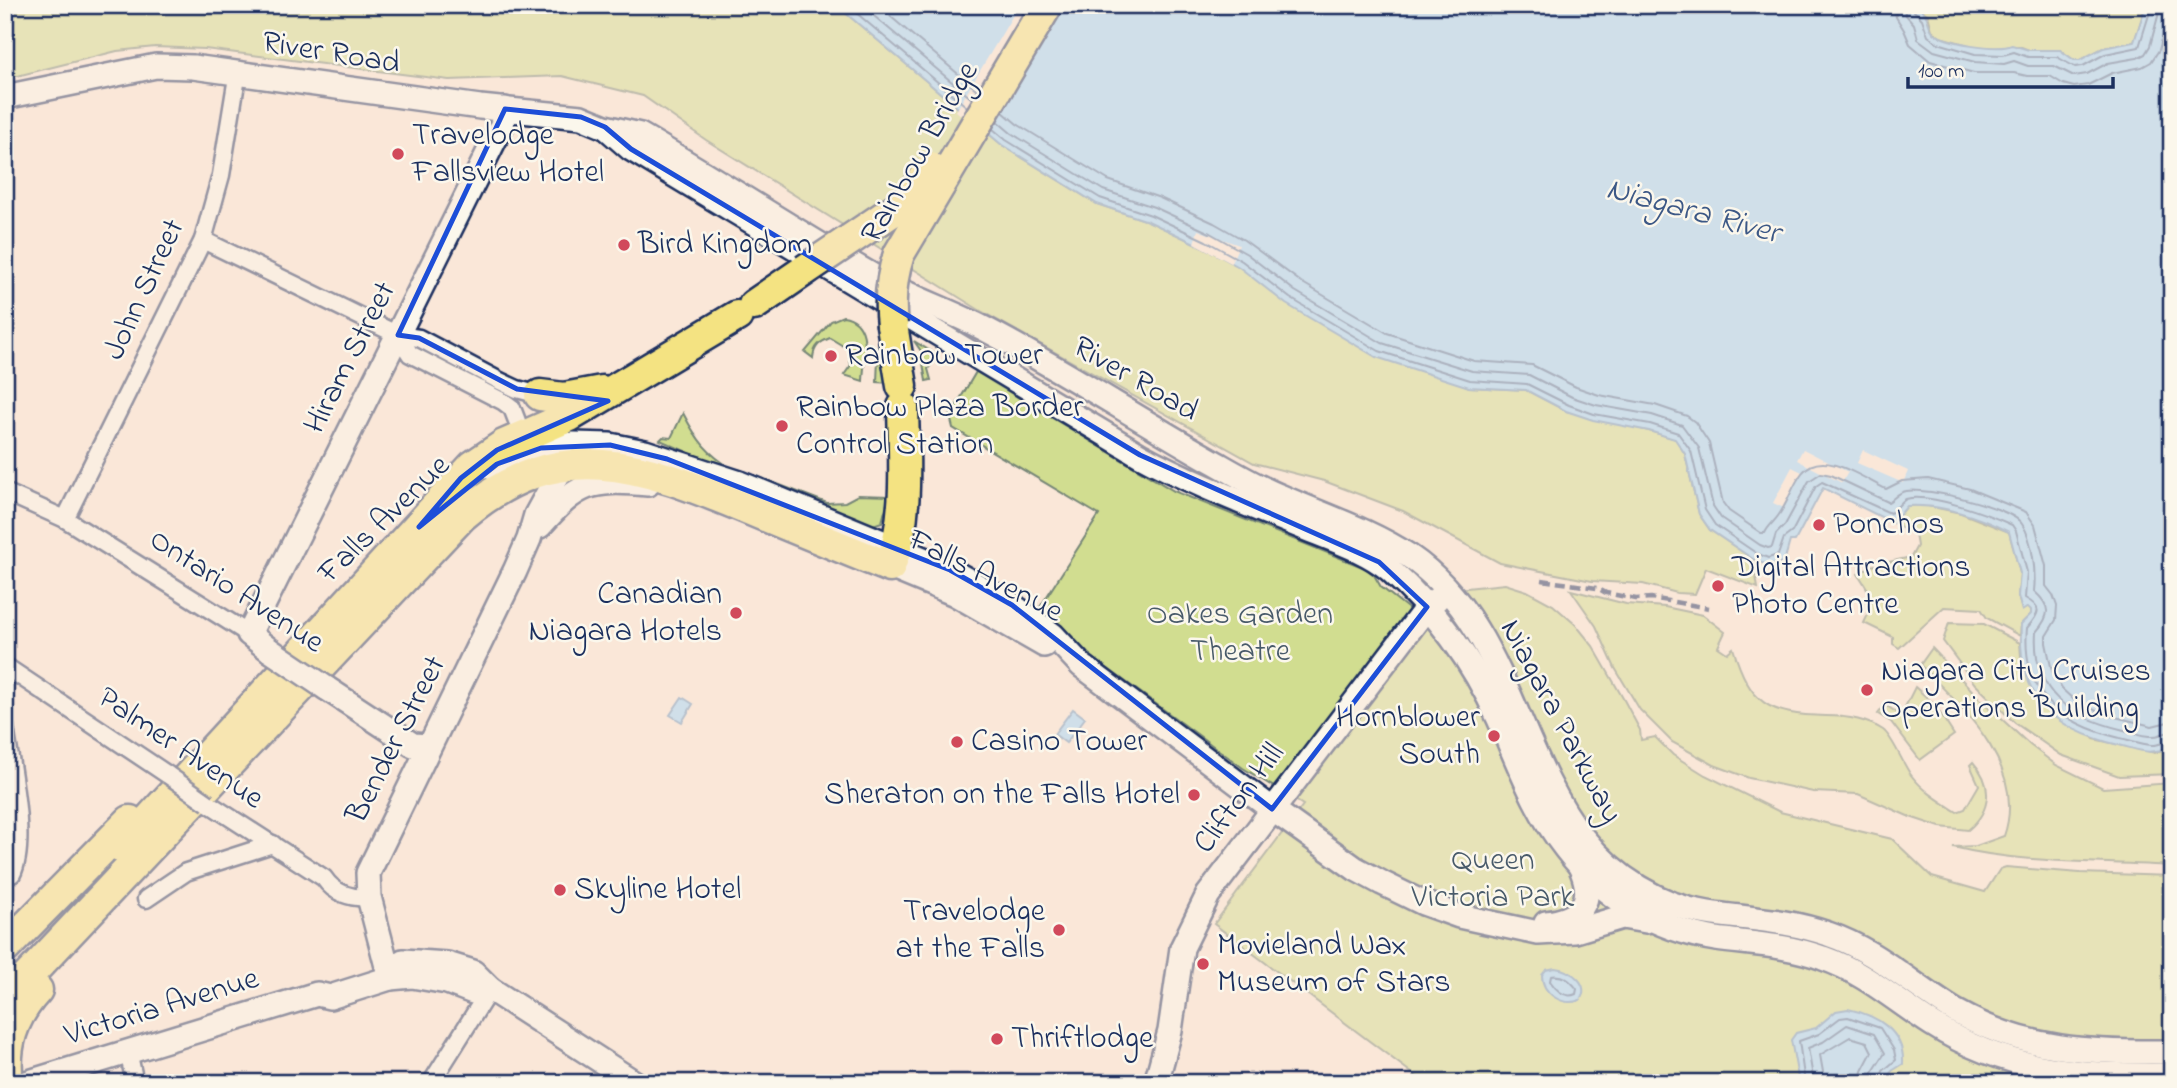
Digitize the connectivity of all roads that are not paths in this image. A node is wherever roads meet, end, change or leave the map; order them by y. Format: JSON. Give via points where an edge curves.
{"nodes":[{"id":1,"x":1028,"y":5,"type":"edge"},
{"id":2,"x":1047,"y":5,"type":"edge"},
{"id":3,"x":238,"y":71,"type":"junction"},
{"id":4,"x":5,"y":96,"type":"edge"},
{"id":5,"x":505,"y":108,"type":"junction"},
{"id":6,"x":605,"y":127,"type":"junction"},
{"id":7,"x":203,"y":240,"type":"junction"},
{"id":8,"x":398,"y":335,"type":"junction"},
{"id":9,"x":629,"y":381,"type":"junction"},
{"id":10,"x":540,"y":395,"type":"joint"},
{"id":11,"x":511,"y":433,"type":"junction"},
{"id":12,"x":569,"y":455,"type":"junction"},
{"id":13,"x":701,"y":489,"type":"junction"},
{"id":14,"x":5,"y":492,"type":"edge"},
{"id":15,"x":65,"y":519,"type":"junction"},
{"id":16,"x":419,"y":527,"type":"junction"},
{"id":17,"x":529,"y":538,"type":"junction"},
{"id":18,"x":893,"y":558,"type":"junction"},
{"id":19,"x":1447,"y":590,"type":"junction"},
{"id":20,"x":1427,"y":607,"type":"junction"},
{"id":21,"x":249,"y":634,"type":"junction"},
{"id":22,"x":5,"y":666,"type":"edge"},
{"id":23,"x":5,"y":726,"type":"edge"},
{"id":24,"x":429,"y":746,"type":"junction"},
{"id":25,"x":183,"y":795,"type":"junction"},
{"id":26,"x":1272,"y":809,"type":"junction"},
{"id":27,"x":273,"y":844,"type":"junction"},
{"id":28,"x":1578,"y":864,"type":"junction"},
{"id":29,"x":5,"y":876,"type":"edge"},
{"id":30,"x":369,"y":897,"type":"junction"},
{"id":31,"x":146,"y":900,"type":"dead end"},
{"id":32,"x":1504,"y":926,"type":"junction"},
{"id":33,"x":1678,"y":930,"type":"junction"},
{"id":34,"x":5,"y":948,"type":"edge"},
{"id":35,"x":388,"y":971,"type":"junction"},
{"id":36,"x":5,"y":978,"type":"edge"},
{"id":37,"x":490,"y":989,"type":"junction"},
{"id":38,"x":5,"y":1003,"type":"edge"},
{"id":39,"x":128,"y":1051,"type":"junction"},
{"id":40,"x":2172,"y":1052,"type":"edge"},
{"id":41,"x":2172,"y":1076,"type":"edge"},
{"id":42,"x":628,"y":1081,"type":"edge"},
{"id":43,"x":8,"y":1083,"type":"edge"},
{"id":44,"x":26,"y":1083,"type":"edge"},
{"id":45,"x":135,"y":1083,"type":"edge"},
{"id":46,"x":431,"y":1083,"type":"edge"},
{"id":47,"x":1156,"y":1083,"type":"edge"}],
"edges":[{"from":1,"to":9,"type":"highway","name":"Rainbow Bridge","bridge":true,"via":[[915,192],[903,204],[745,311]]},
{"from":2,"to":18,"type":"highway","name":"Rainbow Bridge","bridge":true,"via":[[899,254],[891,282],[903,397],[904,501]]},
{"from":3,"to":4,"type":"main road","name":"River Road","via":[[156,66]]},
{"from":3,"to":5,"type":"main road","name":"River Road"},
{"from":3,"to":7,"type":"street","name":"John Street","via":[[221,176]]},
{"from":5,"to":6,"type":"main road","name":"River Road","via":[[581,117]]},
{"from":5,"to":8,"type":"main road","name":"Hiram Street","via":[[502,125]]},
{"from":6,"to":19,"type":"main road","name":"River Road","via":[[640,135],[881,281],[981,327],[1260,487],[1395,547],[1432,572]]},
{"from":6,"to":20,"type":"main road","name":"River Road","via":[[631,149],[1140,455],[1379,562]]},
{"from":7,"to":8,"type":"street"},
{"from":7,"to":15,"type":"street","name":"John Street"},
{"from":8,"to":10,"type":"street","via":[[419,338],[500,382]]},
{"from":8,"to":11,"type":"street","via":[[410,354],[512,408]]},
{"from":8,"to":21,"type":"main road","name":"Hiram Street"},
{"from":9,"to":10,"type":"highway","via":[[577,397]]},
{"from":9,"to":11,"type":"highway","via":[[561,422]]},
{"from":11,"to":16,"type":"highway","via":[[461,478]]},
{"from":12,"to":13,"type":"highway","name":"Falls Avenue"},
{"from":12,"to":16,"type":"main road","name":"Falls Avenue","via":[[541,448],[497,464]]},
{"from":12,"to":17,"type":"main road","name":"Bender Street","via":[[536,515]]},
{"from":12,"to":18,"type":"main road","name":"Falls Avenue","via":[[629,448],[740,483]]},
{"from":12,"to":25,"type":"highway","name":"Falls Avenue","via":[[510,484],[462,516]]},
{"from":13,"to":17,"type":"main road","name":"Bender Street","via":[[618,482],[587,486],[560,502]]},
{"from":13,"to":18,"type":"highway","name":"Falls Avenue"},
{"from":14,"to":15,"type":"street","name":"Ontario Avenue"},
{"from":15,"to":21,"type":"street","name":"Ontario Avenue"},
{"from":16,"to":25,"type":"highway","name":"Falls Avenue"},
{"from":17,"to":24,"type":"main road","name":"Bender Street"},
{"from":18,"to":26,"type":"main road","name":"Falls Avenue","via":[[1081,664]]},
{"from":19,"to":20,"type":"main road","name":"Clifton Hill"},
{"from":19,"to":40,"type":"main road","name":"Niagara Parkway","via":[[1497,665],[1571,823],[1602,860],[1635,886],[1687,909],[1783,922],[1841,939],[1956,1011],[2010,1036],[2077,1050]]},
{"from":20,"to":26,"type":"main road","name":"Clifton Hill"},
{"from":20,"to":28,"type":"main road","name":"Niagara Parkway","via":[[1485,691],[1529,789]]},
{"from":21,"to":24,"type":"main road","name":"Ontario Avenue","bridge":true,"via":[[413,745]]},
{"from":22,"to":25,"type":"street","name":"Palmer Avenue"},
{"from":23,"to":29,"type":"street","via":[[20,840],[19,862],[12,874]]},
{"from":24,"to":30,"type":"main road","name":"Bender Street","via":[[371,864]]},
{"from":25,"to":27,"type":"street","name":"Palmer Avenue"},
{"from":25,"to":34,"type":"highway","via":[[124,825]]},
{"from":25,"to":36,"type":"highway","name":"Falls Avenue"},
{"from":25,"to":38,"type":"highway","name":"Falls Avenue"},
{"from":25,"to":43,"type":"highway","via":[[170,845],[31,996],[16,1019],[6,1052]]},
{"from":26,"to":32,"type":"main road","name":"Falls Avenue","via":[[1382,883],[1442,910]]},
{"from":26,"to":47,"type":"main road","name":"Clifton Hill","via":[[1208,895],[1182,948],[1170,1031]]},
{"from":27,"to":30,"type":"street","name":"Palmer Avenue","via":[[324,878],[330,888]]},
{"from":27,"to":31,"type":"street","via":[[186,872]]},
{"from":28,"to":32,"type":"main road","name":"Falls Avenue","via":[[1587,893],[1578,911],[1560,921]]},
{"from":28,"to":33,"type":"main road","name":"Niagara Parkway","via":[[1618,900]]},
{"from":30,"to":35,"type":"main road","name":"Bender Street"},
{"from":32,"to":33,"type":"main road","name":"Falls Avenue","via":[[1564,933],[1632,918]]},
{"from":33,"to":41,"type":"main road","name":"Niagara Parkway","via":[[1788,947],[1824,958],[1857,973],[1946,1033],[2015,1062],[2076,1074]]},
{"from":35,"to":37,"type":"main road","name":"Victoria Avenue","via":[[411,960],[447,964],[473,972]]},
{"from":35,"to":39,"type":"main road","name":"Victoria Avenue","via":[[326,982],[317,994]]},
{"from":37,"to":42,"type":"main road","name":"Victoria Avenue"},
{"from":37,"to":46,"type":"street"},
{"from":39,"to":44,"type":"main road","name":"Victoria Avenue"},
{"from":39,"to":45,"type":"street"}]}
